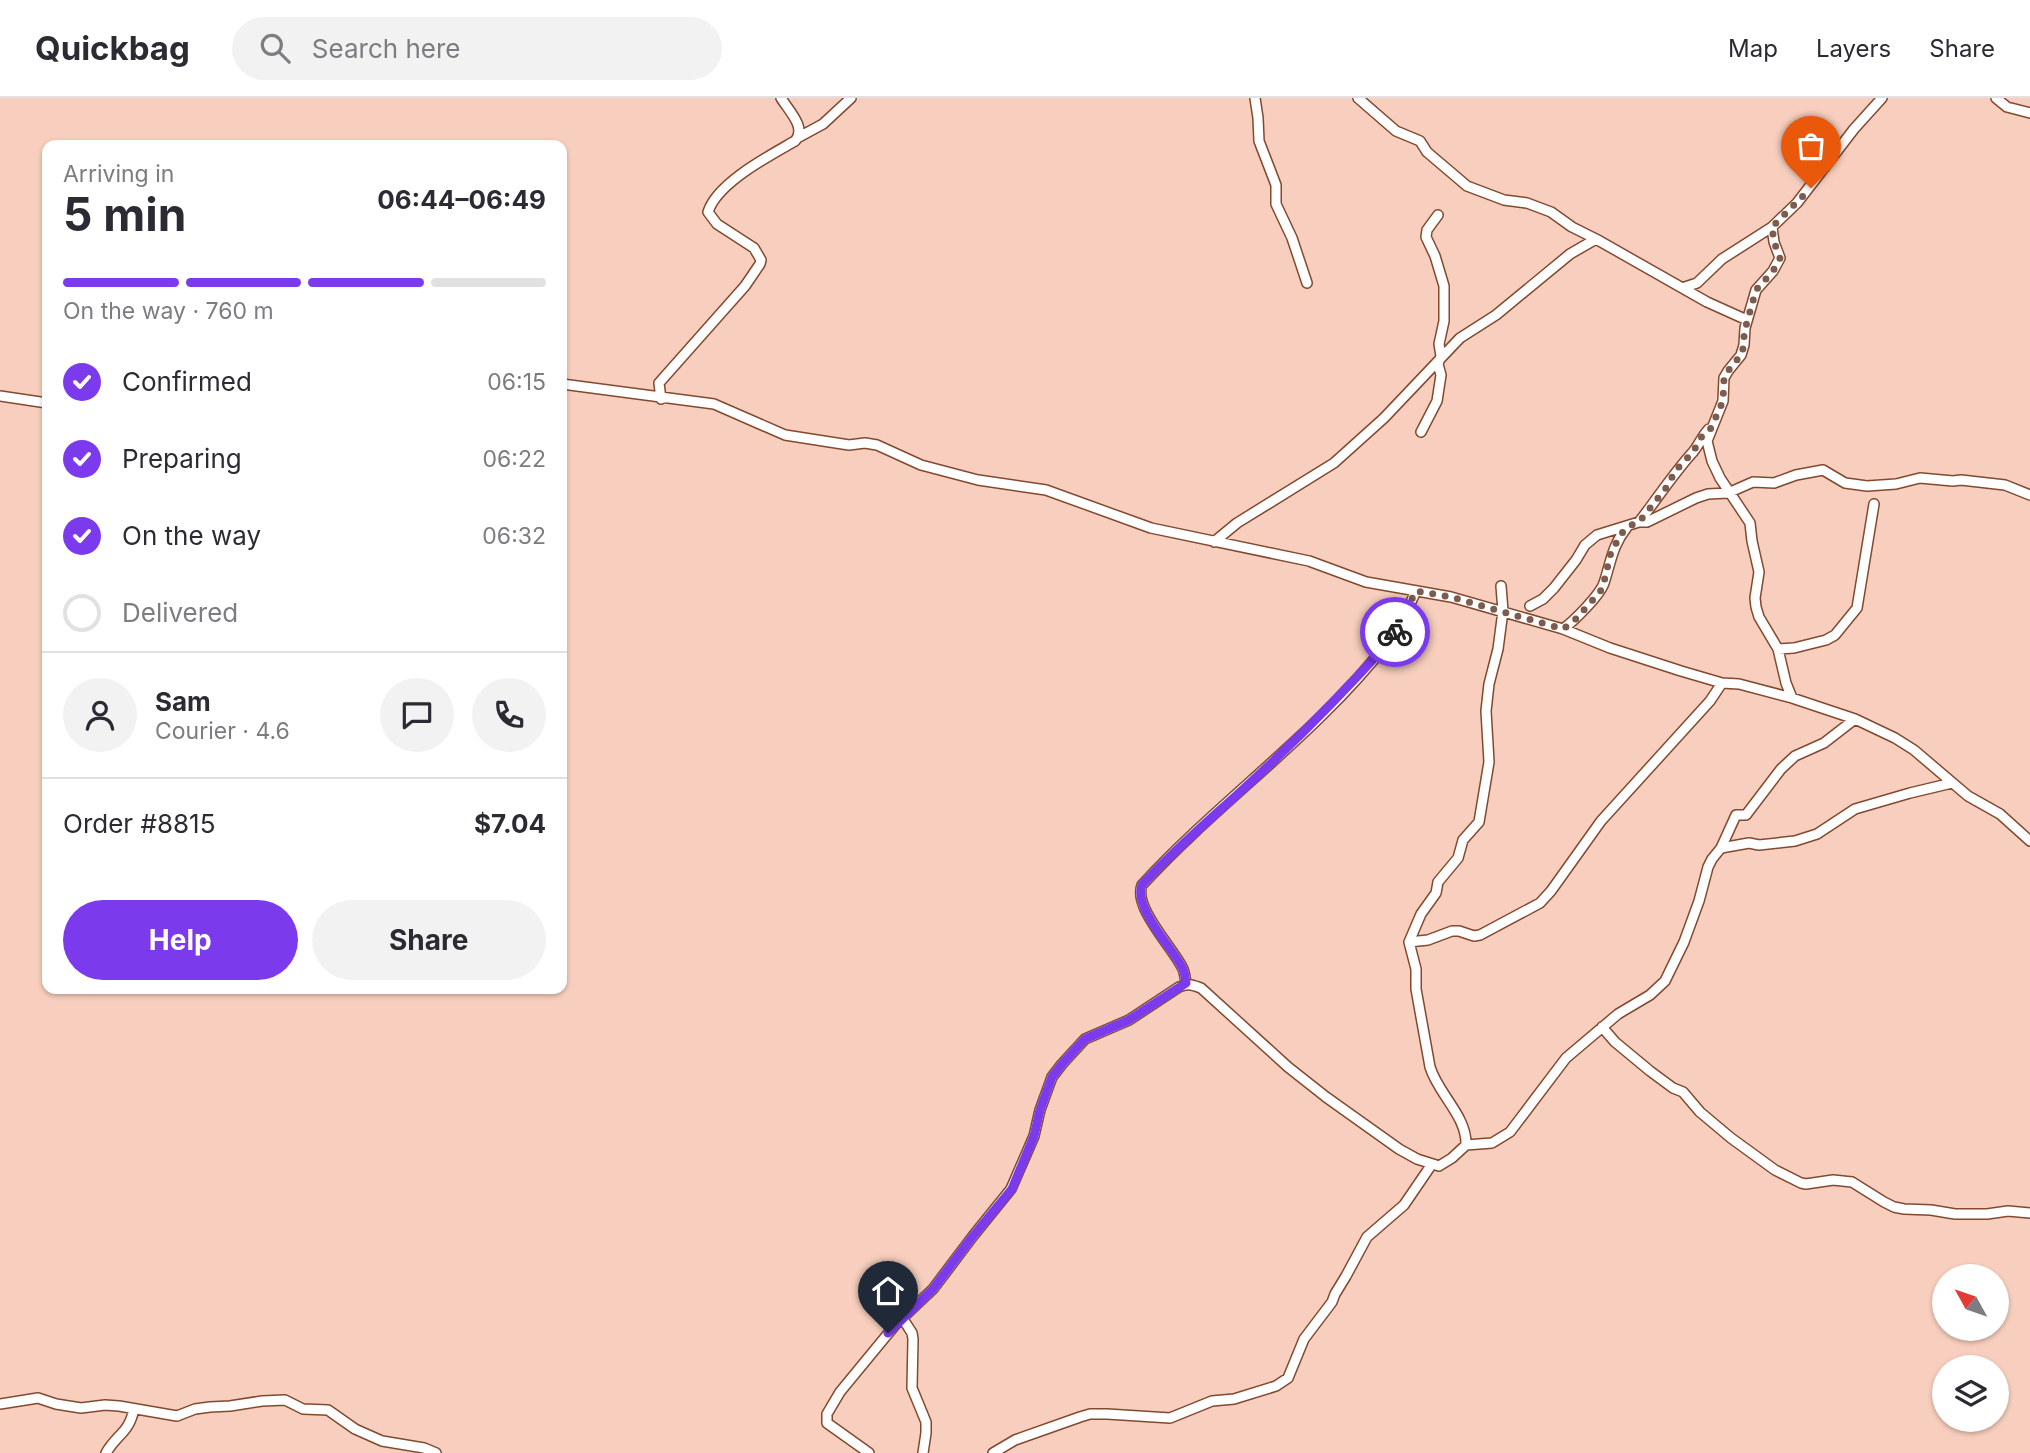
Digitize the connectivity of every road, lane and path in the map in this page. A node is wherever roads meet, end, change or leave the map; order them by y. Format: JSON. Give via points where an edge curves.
{"nodes":[{"id":1,"x":781,"y":98,"type":"edge"},
{"id":2,"x":851,"y":98,"type":"edge"},
{"id":3,"x":1255,"y":98,"type":"edge"},
{"id":4,"x":1358,"y":98,"type":"edge"},
{"id":5,"x":1882,"y":98,"type":"edge"},
{"id":6,"x":1996,"y":98,"type":"edge"},
{"id":7,"x":2030,"y":113,"type":"edge"},
{"id":8,"x":799,"y":137,"type":"junction"},
{"id":9,"x":1438,"y":215,"type":"dead end"},
{"id":10,"x":1772,"y":227,"type":"junction"},
{"id":11,"x":1596,"y":239,"type":"junction"},
{"id":12,"x":1307,"y":283,"type":"dead end"},
{"id":13,"x":1682,"y":288,"type":"junction"},
{"id":14,"x":1747,"y":320,"type":"junction"},
{"id":15,"x":1441,"y":356,"type":"junction"},
{"id":16,"x":567,"y":385,"type":"edge"},
{"id":17,"x":0,"y":396,"type":"edge"},
{"id":18,"x":661,"y":399,"type":"junction"},
{"id":19,"x":42,"y":402,"type":"edge"},
{"id":20,"x":1711,"y":428,"type":"junction"},
{"id":21,"x":1422,"y":432,"type":"dead end"},
{"id":22,"x":1728,"y":493,"type":"junction"},
{"id":23,"x":2030,"y":495,"type":"edge"},
{"id":24,"x":1874,"y":504,"type":"dead end"},
{"id":25,"x":1639,"y":522,"type":"junction"},
{"id":26,"x":1627,"y":527,"type":"junction"},
{"id":27,"x":1214,"y":542,"type":"junction"},
{"id":28,"x":1501,"y":586,"type":"dead end"},
{"id":29,"x":1416,"y":591,"type":"junction"},
{"id":30,"x":1530,"y":606,"type":"dead end"},
{"id":31,"x":1503,"y":611,"type":"junction"},
{"id":32,"x":1563,"y":629,"type":"junction"},
{"id":33,"x":1778,"y":649,"type":"junction"},
{"id":34,"x":1722,"y":683,"type":"junction"},
{"id":35,"x":1792,"y":698,"type":"junction"},
{"id":36,"x":1855,"y":719,"type":"junction"},
{"id":37,"x":1952,"y":783,"type":"junction"},
{"id":38,"x":2030,"y":841,"type":"edge"},
{"id":39,"x":1721,"y":848,"type":"junction"},
{"id":40,"x":1409,"y":942,"type":"junction"},
{"id":41,"x":1186,"y":983,"type":"junction"},
{"id":42,"x":1602,"y":1027,"type":"junction"},
{"id":43,"x":1466,"y":1145,"type":"junction"},
{"id":44,"x":1432,"y":1164,"type":"junction"},
{"id":45,"x":2030,"y":1213,"type":"edge"},
{"id":46,"x":903,"y":1319,"type":"junction"},
{"id":47,"x":0,"y":1404,"type":"edge"},
{"id":48,"x":134,"y":1409,"type":"junction"},
{"id":49,"x":106,"y":1453,"type":"edge"},
{"id":50,"x":436,"y":1453,"type":"edge"},
{"id":51,"x":869,"y":1453,"type":"edge"},
{"id":52,"x":923,"y":1453,"type":"edge"},
{"id":53,"x":993,"y":1453,"type":"edge"}],
"edges":[{"from":1,"to":8,"type":"street","via":[[799,127]]},
{"from":2,"to":8,"type":"street","via":[[823,124]]},
{"from":3,"to":12,"type":"street","via":[[1259,141],[1276,185],[1276,204]]},
{"from":4,"to":11,"type":"street","via":[[1396,131],[1420,141],[1467,186],[1551,212]]},
{"from":5,"to":10,"type":"street","via":[[1811,188]]},
{"from":6,"to":7,"type":"street","via":[[2007,107]]},
{"from":8,"to":18,"type":"street","via":[[751,167],[710,206],[712,219],[754,248],[760,264],[659,383]]},
{"from":9,"to":15,"type":"street","via":[[1426,237],[1444,286]]},
{"from":10,"to":13,"type":"street","via":[[1722,259],[1698,282]]},
{"from":10,"to":14,"type":"street","via":[[1780,258],[1756,290]]},
{"from":11,"to":13,"type":"street"},
{"from":11,"to":15,"type":"street","via":[[1570,254]]},
{"from":13,"to":14,"type":"street"},
{"from":14,"to":20,"type":"street","via":[[1741,355],[1724,378],[1723,401]]},
{"from":15,"to":21,"type":"street","via":[[1437,401]]},
{"from":15,"to":27,"type":"street","via":[[1384,418],[1334,463]]},
{"from":16,"to":18,"type":"street"},
{"from":17,"to":19,"type":"street"},
{"from":18,"to":27,"type":"street","via":[[714,404],[785,435],[877,445],[921,465],[1046,491],[1151,528]]},
{"from":20,"to":22,"type":"street","via":[[1708,451]]},
{"from":20,"to":25,"type":"street"},
{"from":22,"to":23,"type":"street","via":[[1753,482],[1774,483],[1823,470],[1833,478],[1867,486],[1920,478],[1961,480],[2005,485]]},
{"from":22,"to":25,"type":"street","via":[[1696,498]]},
{"from":22,"to":33,"type":"street","via":[[1750,523],[1759,572],[1756,607]]},
{"from":24,"to":33,"type":"street","via":[[1857,608],[1826,640]]},
{"from":25,"to":26,"type":"street"},
{"from":26,"to":30,"type":"street","via":[[1597,535],[1554,588]]},
{"from":26,"to":32,"type":"street","via":[[1611,552],[1600,592]]},
{"from":27,"to":29,"type":"street","via":[[1298,558],[1357,580]]},
{"from":28,"to":31,"type":"street"},
{"from":29,"to":31,"type":"street"},
{"from":29,"to":41,"type":"street","via":[[1390,641],[1339,697],[1142,885],[1140,900],[1184,969]]},
{"from":31,"to":32,"type":"street"},
{"from":31,"to":40,"type":"street","via":[[1489,684],[1489,762],[1479,822],[1463,839],[1458,858],[1438,882]]},
{"from":32,"to":34,"type":"street"},
{"from":33,"to":35,"type":"street"},
{"from":34,"to":35,"type":"street"},
{"from":34,"to":40,"type":"street","via":[[1601,821],[1539,903],[1480,935],[1459,931]]},
{"from":35,"to":36,"type":"street"},
{"from":36,"to":37,"type":"street","via":[[1914,750]]},
{"from":36,"to":39,"type":"street","via":[[1781,769],[1746,815],[1735,815]]},
{"from":37,"to":38,"type":"street","via":[[2000,814]]},
{"from":37,"to":39,"type":"street","via":[[1855,809],[1817,834],[1795,841]]},
{"from":39,"to":42,"type":"street","via":[[1708,867],[1684,942],[1665,981]]},
{"from":40,"to":43,"type":"street","via":[[1430,1067],[1464,1129]]},
{"from":41,"to":44,"type":"street","via":[[1201,988],[1326,1097],[1399,1149]]},
{"from":41,"to":46,"type":"street","via":[[1129,1020],[1085,1039],[1062,1064],[1052,1077],[1012,1189],[933,1289]]},
{"from":42,"to":43,"type":"street","via":[[1566,1058],[1510,1132],[1492,1143]]},
{"from":42,"to":45,"type":"street","via":[[1650,1071],[1683,1092],[1731,1138],[1801,1183],[1852,1182],[1904,1209],[1964,1215],[2008,1210]]},
{"from":43,"to":44,"type":"street","via":[[1444,1164]]},
{"from":44,"to":53,"type":"street","via":[[1404,1205],[1367,1237],[1332,1302],[1304,1339],[1288,1378],[1170,1418],[1090,1414],[1015,1440]]},
{"from":46,"to":51,"type":"street","via":[[840,1392],[827,1414],[830,1426]]},
{"from":46,"to":52,"type":"street","via":[[913,1339],[912,1388],[926,1422]]},
{"from":47,"to":48,"type":"street","via":[[38,1398],[81,1408]]},
{"from":48,"to":49,"type":"street","via":[[131,1423]]},
{"from":48,"to":50,"type":"street","via":[[177,1416],[210,1406],[285,1400],[303,1409],[328,1410],[382,1441]]}]}
